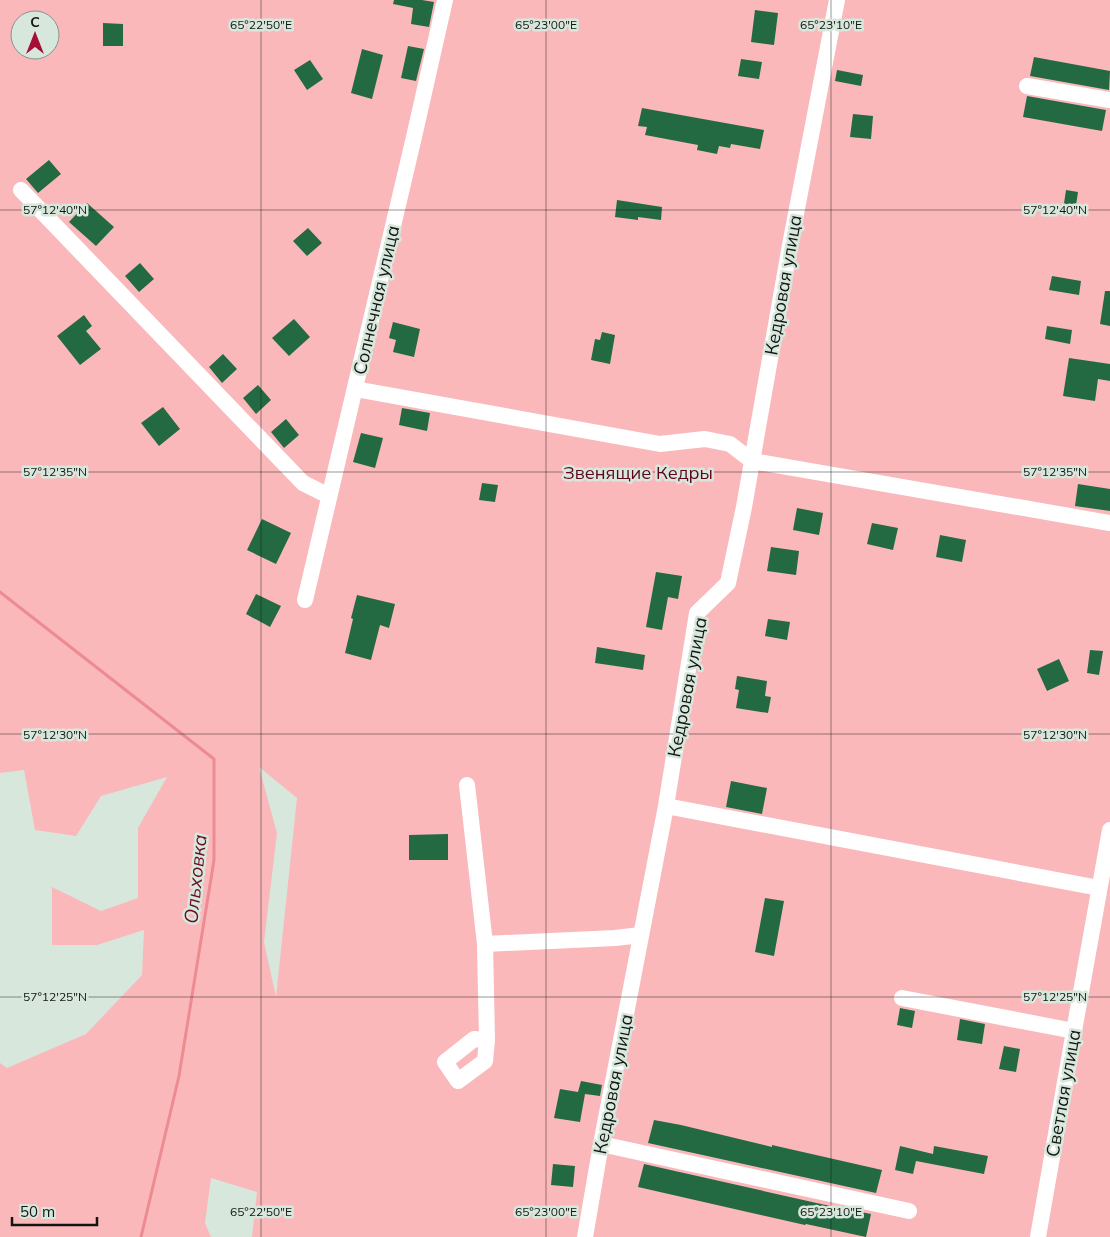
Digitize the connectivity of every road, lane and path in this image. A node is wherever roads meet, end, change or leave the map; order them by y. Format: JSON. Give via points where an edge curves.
{"nodes":[{"id":1,"x":444,"y":0,"type":"edge"},
{"id":2,"x":837,"y":0,"type":"edge"},
{"id":3,"x":1027,"y":86,"type":"dead end"},
{"id":4,"x":1110,"y":100,"type":"edge"},
{"id":5,"x":21,"y":190,"type":"dead end"},
{"id":6,"x":355,"y":389,"type":"junction"},
{"id":7,"x":752,"y":461,"type":"junction"},
{"id":8,"x":329,"y":496,"type":"junction"},
{"id":9,"x":1110,"y":523,"type":"edge"},
{"id":10,"x":305,"y":600,"type":"dead end"},
{"id":11,"x":467,"y":785,"type":"dead end"},
{"id":12,"x":666,"y":806,"type":"junction"},
{"id":13,"x":1110,"y":830,"type":"edge"},
{"id":14,"x":1099,"y":888,"type":"junction"},
{"id":15,"x":641,"y":935,"type":"junction"},
{"id":16,"x":485,"y":944,"type":"junction"},
{"id":17,"x":902,"y":998,"type":"dead end"},
{"id":18,"x":1074,"y":1031,"type":"junction"},
{"id":19,"x":487,"y":1040,"type":"dead end"},
{"id":20,"x":602,"y":1144,"type":"junction"},
{"id":21,"x":909,"y":1211,"type":"dead end"},
{"id":22,"x":586,"y":1237,"type":"edge"},
{"id":23,"x":1038,"y":1237,"type":"edge"}],
"edges":[{"from":1,"to":6,"type":"street","name":"Солнечная улица"},
{"from":2,"to":7,"type":"street","name":"Кедровая улица"},
{"from":3,"to":4,"type":"street"},
{"from":5,"to":8,"type":"street","via":[[303,482]]},
{"from":6,"to":7,"type":"street","via":[[660,444],[705,439],[730,444]]},
{"from":6,"to":8,"type":"street","name":"Солнечная улица"},
{"from":7,"to":9,"type":"street"},
{"from":7,"to":12,"type":"street","name":"Кедровая улица","via":[[728,583],[697,613]]},
{"from":8,"to":10,"type":"street","name":"Солнечная улица"},
{"from":11,"to":16,"type":"street"},
{"from":12,"to":14,"type":"street"},
{"from":12,"to":15,"type":"street","name":"Кедровая улица"},
{"from":13,"to":14,"type":"street","name":"Светлая улица"},
{"from":14,"to":18,"type":"street","name":"Светлая улица"},
{"from":15,"to":16,"type":"street"},
{"from":15,"to":20,"type":"street","name":"Кедровая улица"},
{"from":16,"to":19,"type":"street"},
{"from":17,"to":18,"type":"street"},
{"from":18,"to":23,"type":"street","name":"Светлая улица"},
{"from":20,"to":21,"type":"street"},
{"from":20,"to":22,"type":"street","name":"Кедровая улица"}]}
